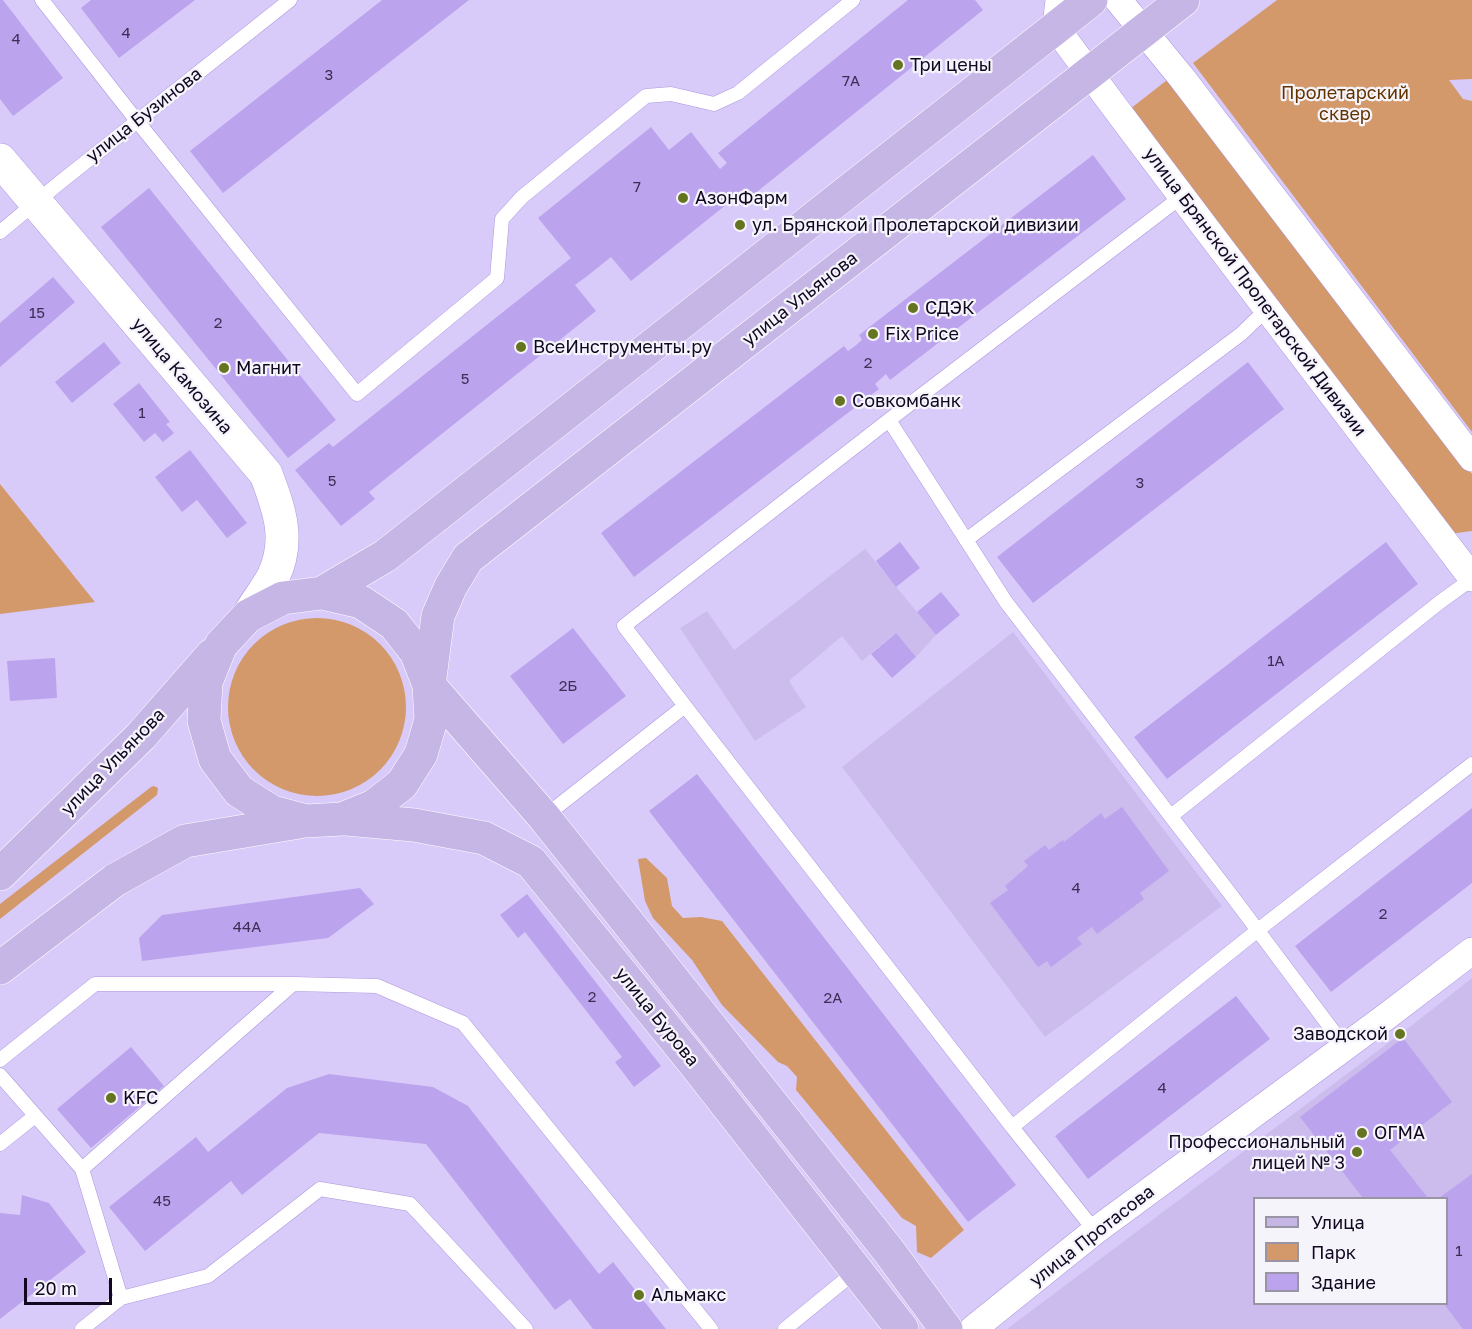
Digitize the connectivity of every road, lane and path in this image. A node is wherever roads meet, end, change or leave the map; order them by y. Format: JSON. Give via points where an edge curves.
{"nodes":[{"id":1,"x":42,"y":0,"type":"edge"},
{"id":2,"x":290,"y":0,"type":"edge"},
{"id":3,"x":853,"y":0,"type":"edge"},
{"id":4,"x":1091,"y":0,"type":"edge"},
{"id":5,"x":1118,"y":0,"type":"edge"},
{"id":6,"x":1183,"y":0,"type":"edge"},
{"id":7,"x":1057,"y":14,"type":"edge"},
{"id":8,"x":1144,"y":31,"type":"junction"},
{"id":9,"x":1090,"y":73,"type":"junction"},
{"id":10,"x":137,"y":121,"type":"junction"},
{"id":11,"x":0,"y":160,"type":"edge"},
{"id":12,"x":1181,"y":197,"type":"junction"},
{"id":13,"x":36,"y":203,"type":"junction"},
{"id":14,"x":0,"y":232,"type":"edge"},
{"id":15,"x":1268,"y":308,"type":"junction"},
{"id":16,"x":889,"y":420,"type":"junction"},
{"id":17,"x":1472,"y":458,"type":"edge"},
{"id":18,"x":966,"y":540,"type":"junction"},
{"id":19,"x":1472,"y":578,"type":"edge"},
{"id":20,"x":322,"y":593,"type":"junction"},
{"id":21,"x":248,"y":616,"type":"junction"},
{"id":22,"x":221,"y":645,"type":"junction"},
{"id":23,"x":429,"y":685,"type":"junction"},
{"id":24,"x":686,"y":706,"type":"junction"},
{"id":25,"x":1472,"y":764,"type":"edge"},
{"id":26,"x":1171,"y":816,"type":"junction"},
{"id":27,"x":544,"y":817,"type":"junction"},
{"id":28,"x":342,"y":819,"type":"junction"},
{"id":29,"x":306,"y":821,"type":"junction"},
{"id":30,"x":0,"y":874,"type":"edge"},
{"id":31,"x":1258,"y":930,"type":"junction"},
{"id":32,"x":1472,"y":951,"type":"edge"},
{"id":33,"x":0,"y":968,"type":"edge"},
{"id":34,"x":293,"y":984,"type":"junction"},
{"id":35,"x":1346,"y":1047,"type":"junction"},
{"id":36,"x":0,"y":1060,"type":"edge"},
{"id":37,"x":0,"y":1075,"type":"edge"},
{"id":38,"x":35,"y":1116,"type":"junction"},
{"id":39,"x":1012,"y":1127,"type":"junction"},
{"id":40,"x":0,"y":1144,"type":"edge"},
{"id":41,"x":82,"y":1169,"type":"junction"},
{"id":42,"x":1095,"y":1231,"type":"junction"},
{"id":43,"x":856,"y":1271,"type":"junction"},
{"id":44,"x":121,"y":1298,"type":"junction"},
{"id":45,"x":82,"y":1329,"type":"edge"},
{"id":46,"x":526,"y":1329,"type":"edge"},
{"id":47,"x":711,"y":1329,"type":"edge"},
{"id":48,"x":785,"y":1329,"type":"edge"},
{"id":49,"x":902,"y":1329,"type":"edge"},
{"id":50,"x":946,"y":1329,"type":"edge"},
{"id":51,"x":973,"y":1329,"type":"edge"}],
"edges":[{"from":1,"to":10,"type":"lane"},
{"from":2,"to":10,"type":"lane","name":"улица Бузинова"},
{"from":3,"to":10,"type":"lane","via":[[738,93],[714,104],[671,94],[646,96],[522,197],[502,219],[497,278],[357,394]]},
{"from":4,"to":7,"type":"main road"},
{"from":5,"to":8,"type":"street"},
{"from":6,"to":8,"type":"main road","name":"улица Ульянова"},
{"from":7,"to":9,"type":"street","name":"улица Брянской Пролетарской Дивизии"},
{"from":7,"to":20,"type":"main road","via":[[385,556]]},
{"from":8,"to":9,"type":"main road","name":"улица Ульянова"},
{"from":8,"to":17,"type":"street"},
{"from":9,"to":12,"type":"street","name":"улица Брянской Пролетарской Дивизии"},
{"from":9,"to":23,"type":"main road","name":"улица Ульянова","via":[[468,558],[438,616]]},
{"from":10,"to":13,"type":"lane","name":"улица Бузинова"},
{"from":11,"to":13,"type":"street","name":"улица Камозина"},
{"from":12,"to":15,"type":"street","name":"улица Брянской Пролетарской Дивизии"},
{"from":12,"to":16,"type":"lane"},
{"from":13,"to":14,"type":"lane","name":"улица Бузинова"},
{"from":13,"to":21,"type":"street","name":"улица Камозина","via":[[266,474],[279,508],[284,542],[273,576]]},
{"from":15,"to":18,"type":"lane","via":[[1240,334]]},
{"from":15,"to":19,"type":"street","name":"улица Брянской Пролетарской Дивизии"},
{"from":16,"to":18,"type":"lane"},
{"from":16,"to":24,"type":"lane","via":[[624,626]]},
{"from":18,"to":26,"type":"lane","via":[[1006,602]]},
{"from":19,"to":26,"type":"lane"},
{"from":20,"to":21,"type":"main road","name":"улица Ульянова","via":[[283,598]]},
{"from":20,"to":23,"type":"main road","via":[[361,602],[394,624],[416,652]]},
{"from":21,"to":22,"type":"main road","name":"улица Ульянова"},
{"from":22,"to":29,"type":"main road","via":[[206,682],[204,721],[215,759],[239,790],[272,812]]},
{"from":22,"to":30,"type":"main road","name":"улица Ульянова","via":[[141,736]]},
{"from":23,"to":27,"type":"main road","name":"улица Бурова"},
{"from":23,"to":28,"type":"main road","via":[[430,720],[421,754],[402,784],[374,806]]},
{"from":24,"to":27,"type":"lane"},
{"from":24,"to":39,"type":"lane"},
{"from":25,"to":31,"type":"lane"},
{"from":26,"to":31,"type":"lane"},
{"from":27,"to":50,"type":"main road","name":"улица Бурова","via":[[888,1250]]},
{"from":28,"to":29,"type":"main road"},
{"from":28,"to":43,"type":"main road","name":"улица Бурова","via":[[414,825],[484,838],[531,862]]},
{"from":29,"to":33,"type":"main road","via":[[185,841],[115,880]]},
{"from":31,"to":35,"type":"lane"},
{"from":31,"to":39,"type":"lane"},
{"from":32,"to":35,"type":"street","name":"улица Протасова"},
{"from":34,"to":36,"type":"lane","via":[[95,984]]},
{"from":34,"to":41,"type":"lane"},
{"from":34,"to":47,"type":"lane","via":[[377,986],[463,1023]]},
{"from":35,"to":42,"type":"street","name":"улица Протасова"},
{"from":37,"to":38,"type":"lane"},
{"from":38,"to":40,"type":"lane"},
{"from":38,"to":41,"type":"lane"},
{"from":39,"to":42,"type":"lane"},
{"from":41,"to":44,"type":"lane"},
{"from":42,"to":51,"type":"street","name":"улица Протасова"},
{"from":43,"to":48,"type":"lane"},
{"from":43,"to":49,"type":"main road","name":"улица Бурова"},
{"from":44,"to":45,"type":"lane"},
{"from":44,"to":46,"type":"lane","via":[[208,1276],[320,1189],[410,1204]]}]}
